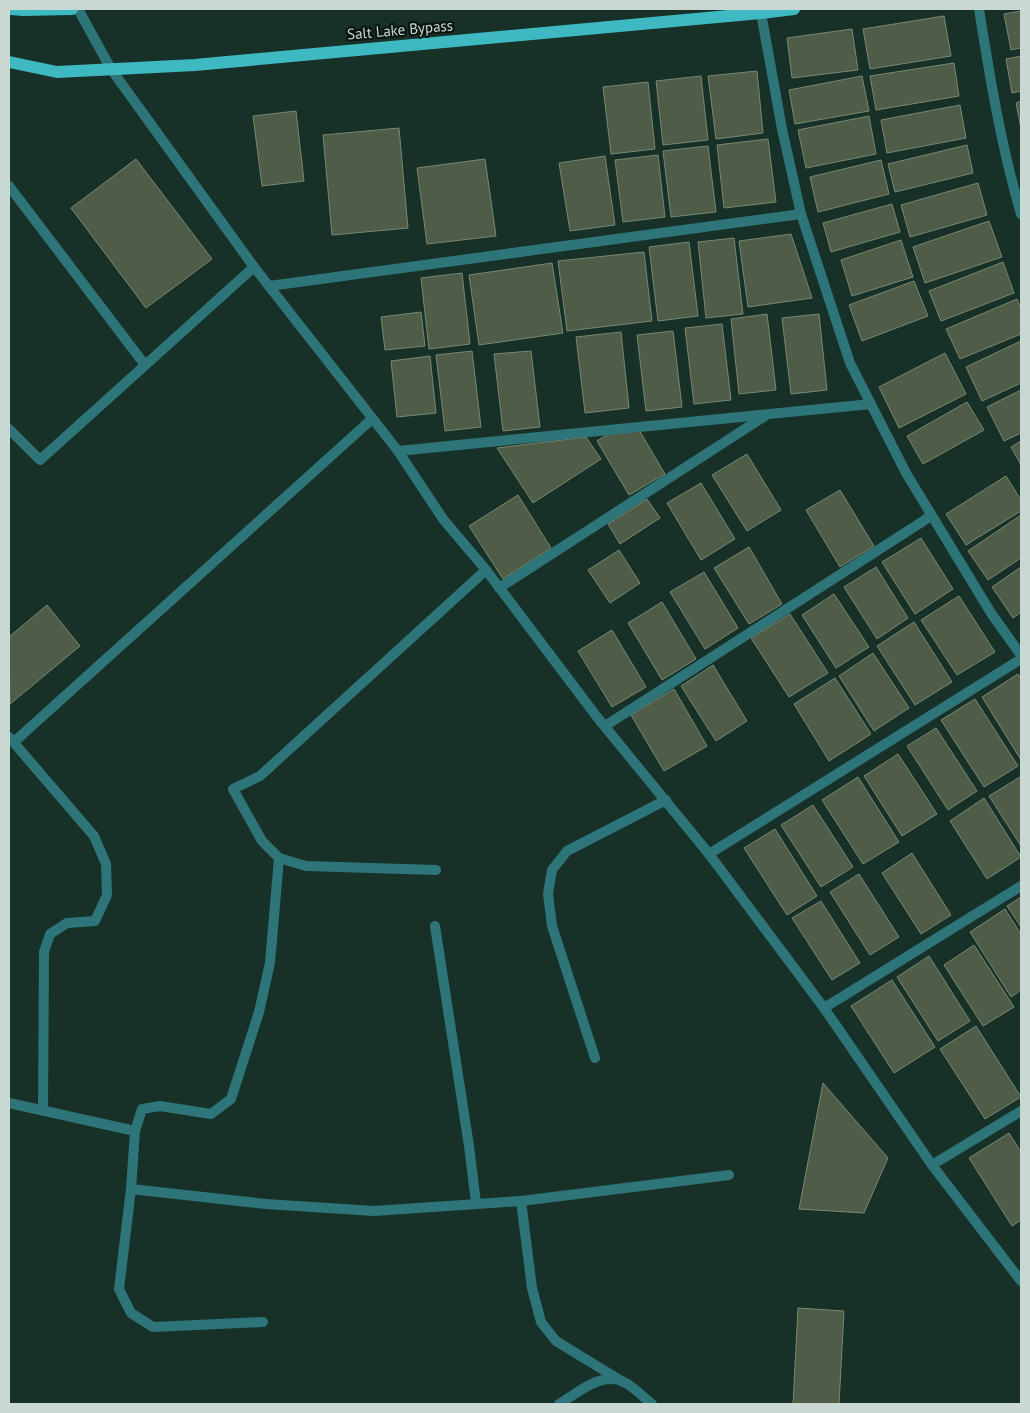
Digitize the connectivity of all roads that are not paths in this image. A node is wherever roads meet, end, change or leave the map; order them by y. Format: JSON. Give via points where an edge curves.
{"nodes":[{"id":1,"x":11,"y":9,"type":"edge"},
{"id":2,"x":72,"y":9,"type":"edge"},
{"id":3,"x":78,"y":9,"type":"edge"},
{"id":4,"x":794,"y":9,"type":"edge"},
{"id":5,"x":979,"y":9,"type":"edge"},
{"id":6,"x":761,"y":13,"type":"junction"},
{"id":7,"x":9,"y":62,"type":"edge"},
{"id":8,"x":111,"y":69,"type":"junction"},
{"id":9,"x":9,"y":186,"type":"edge"},
{"id":10,"x":801,"y":214,"type":"junction"},
{"id":11,"x":1021,"y":214,"type":"edge"},
{"id":12,"x":254,"y":267,"type":"junction"},
{"id":13,"x":269,"y":286,"type":"junction"},
{"id":14,"x":146,"y":365,"type":"junction"},
{"id":15,"x":871,"y":404,"type":"junction"},
{"id":16,"x":768,"y":414,"type":"junction"},
{"id":17,"x":372,"y":419,"type":"junction"},
{"id":18,"x":9,"y":429,"type":"edge"},
{"id":19,"x":398,"y":452,"type":"junction"},
{"id":20,"x":931,"y":516,"type":"junction"},
{"id":21,"x":486,"y":570,"type":"junction"},
{"id":22,"x":498,"y":588,"type":"junction"},
{"id":23,"x":1021,"y":657,"type":"edge"},
{"id":24,"x":605,"y":726,"type":"junction"},
{"id":25,"x":11,"y":739,"type":"edge"},
{"id":26,"x":666,"y":800,"type":"junction"},
{"id":27,"x":709,"y":854,"type":"junction"},
{"id":28,"x":279,"y":858,"type":"junction"},
{"id":29,"x":436,"y":870,"type":"dead end"},
{"id":30,"x":1021,"y":886,"type":"edge"},
{"id":31,"x":434,"y":926,"type":"dead end"},
{"id":32,"x":824,"y":1008,"type":"junction"},
{"id":33,"x":595,"y":1058,"type":"dead end"},
{"id":34,"x":9,"y":1103,"type":"edge"},
{"id":35,"x":43,"y":1111,"type":"junction"},
{"id":36,"x":1021,"y":1111,"type":"edge"},
{"id":37,"x":135,"y":1131,"type":"junction"},
{"id":38,"x":932,"y":1165,"type":"junction"},
{"id":39,"x":729,"y":1175,"type":"dead end"},
{"id":40,"x":131,"y":1189,"type":"junction"},
{"id":41,"x":520,"y":1201,"type":"junction"},
{"id":42,"x":476,"y":1203,"type":"junction"},
{"id":43,"x":1021,"y":1282,"type":"edge"},
{"id":44,"x":263,"y":1322,"type":"dead end"},
{"id":45,"x":623,"y":1382,"type":"junction"},
{"id":46,"x":559,"y":1404,"type":"edge"},
{"id":47,"x":652,"y":1404,"type":"edge"}],
"edges":[{"from":1,"to":2,"type":"main road"},
{"from":3,"to":8,"type":"street"},
{"from":4,"to":6,"type":"main road","name":"Salt Lake Bypass"},
{"from":5,"to":11,"type":"street","via":[[992,94]]},
{"from":6,"to":8,"type":"main road","name":"Salt Lake Bypass","via":[[195,65]]},
{"from":6,"to":10,"type":"street"},
{"from":7,"to":8,"type":"main road","name":"Salt Lake Bypass","via":[[57,72]]},
{"from":8,"to":12,"type":"street"},
{"from":9,"to":14,"type":"street"},
{"from":10,"to":13,"type":"street"},
{"from":10,"to":15,"type":"street","via":[[850,363]]},
{"from":12,"to":13,"type":"street"},
{"from":12,"to":14,"type":"street"},
{"from":13,"to":17,"type":"street"},
{"from":14,"to":18,"type":"street","via":[[40,460]]},
{"from":15,"to":16,"type":"street"},
{"from":15,"to":20,"type":"street"},
{"from":16,"to":19,"type":"street"},
{"from":16,"to":22,"type":"street"},
{"from":17,"to":19,"type":"street"},
{"from":17,"to":25,"type":"street"},
{"from":19,"to":21,"type":"street","via":[[443,519]]},
{"from":20,"to":23,"type":"street"},
{"from":20,"to":24,"type":"street"},
{"from":21,"to":22,"type":"street"},
{"from":21,"to":28,"type":"street","via":[[260,776],[233,789],[262,841]]},
{"from":22,"to":24,"type":"street"},
{"from":23,"to":27,"type":"street"},
{"from":24,"to":26,"type":"street"},
{"from":25,"to":35,"type":"street","via":[[94,836],[106,864],[107,895],[94,922],[66,924],[50,934],[44,952]]},
{"from":26,"to":27,"type":"street"},
{"from":26,"to":33,"type":"street","via":[[566,851],[552,870],[548,894],[552,926]]},
{"from":27,"to":32,"type":"street"},
{"from":28,"to":29,"type":"street","via":[[306,866]]},
{"from":28,"to":37,"type":"street","via":[[270,963],[259,1012],[231,1099],[211,1114],[160,1106],[142,1109]]},
{"from":30,"to":32,"type":"street"},
{"from":31,"to":42,"type":"street"},
{"from":32,"to":38,"type":"street"},
{"from":34,"to":35,"type":"street"},
{"from":35,"to":37,"type":"street"},
{"from":36,"to":38,"type":"street"},
{"from":37,"to":40,"type":"street"},
{"from":38,"to":43,"type":"street"},
{"from":39,"to":41,"type":"street"},
{"from":40,"to":42,"type":"street","via":[[266,1204],[374,1211]]},
{"from":40,"to":44,"type":"street","via":[[119,1290],[131,1313],[153,1327]]},
{"from":41,"to":42,"type":"street"},
{"from":41,"to":45,"type":"street","via":[[532,1288],[541,1322],[556,1341]]},
{"from":45,"to":46,"type":"street","via":[[604,1379]]},
{"from":45,"to":47,"type":"street"}]}
